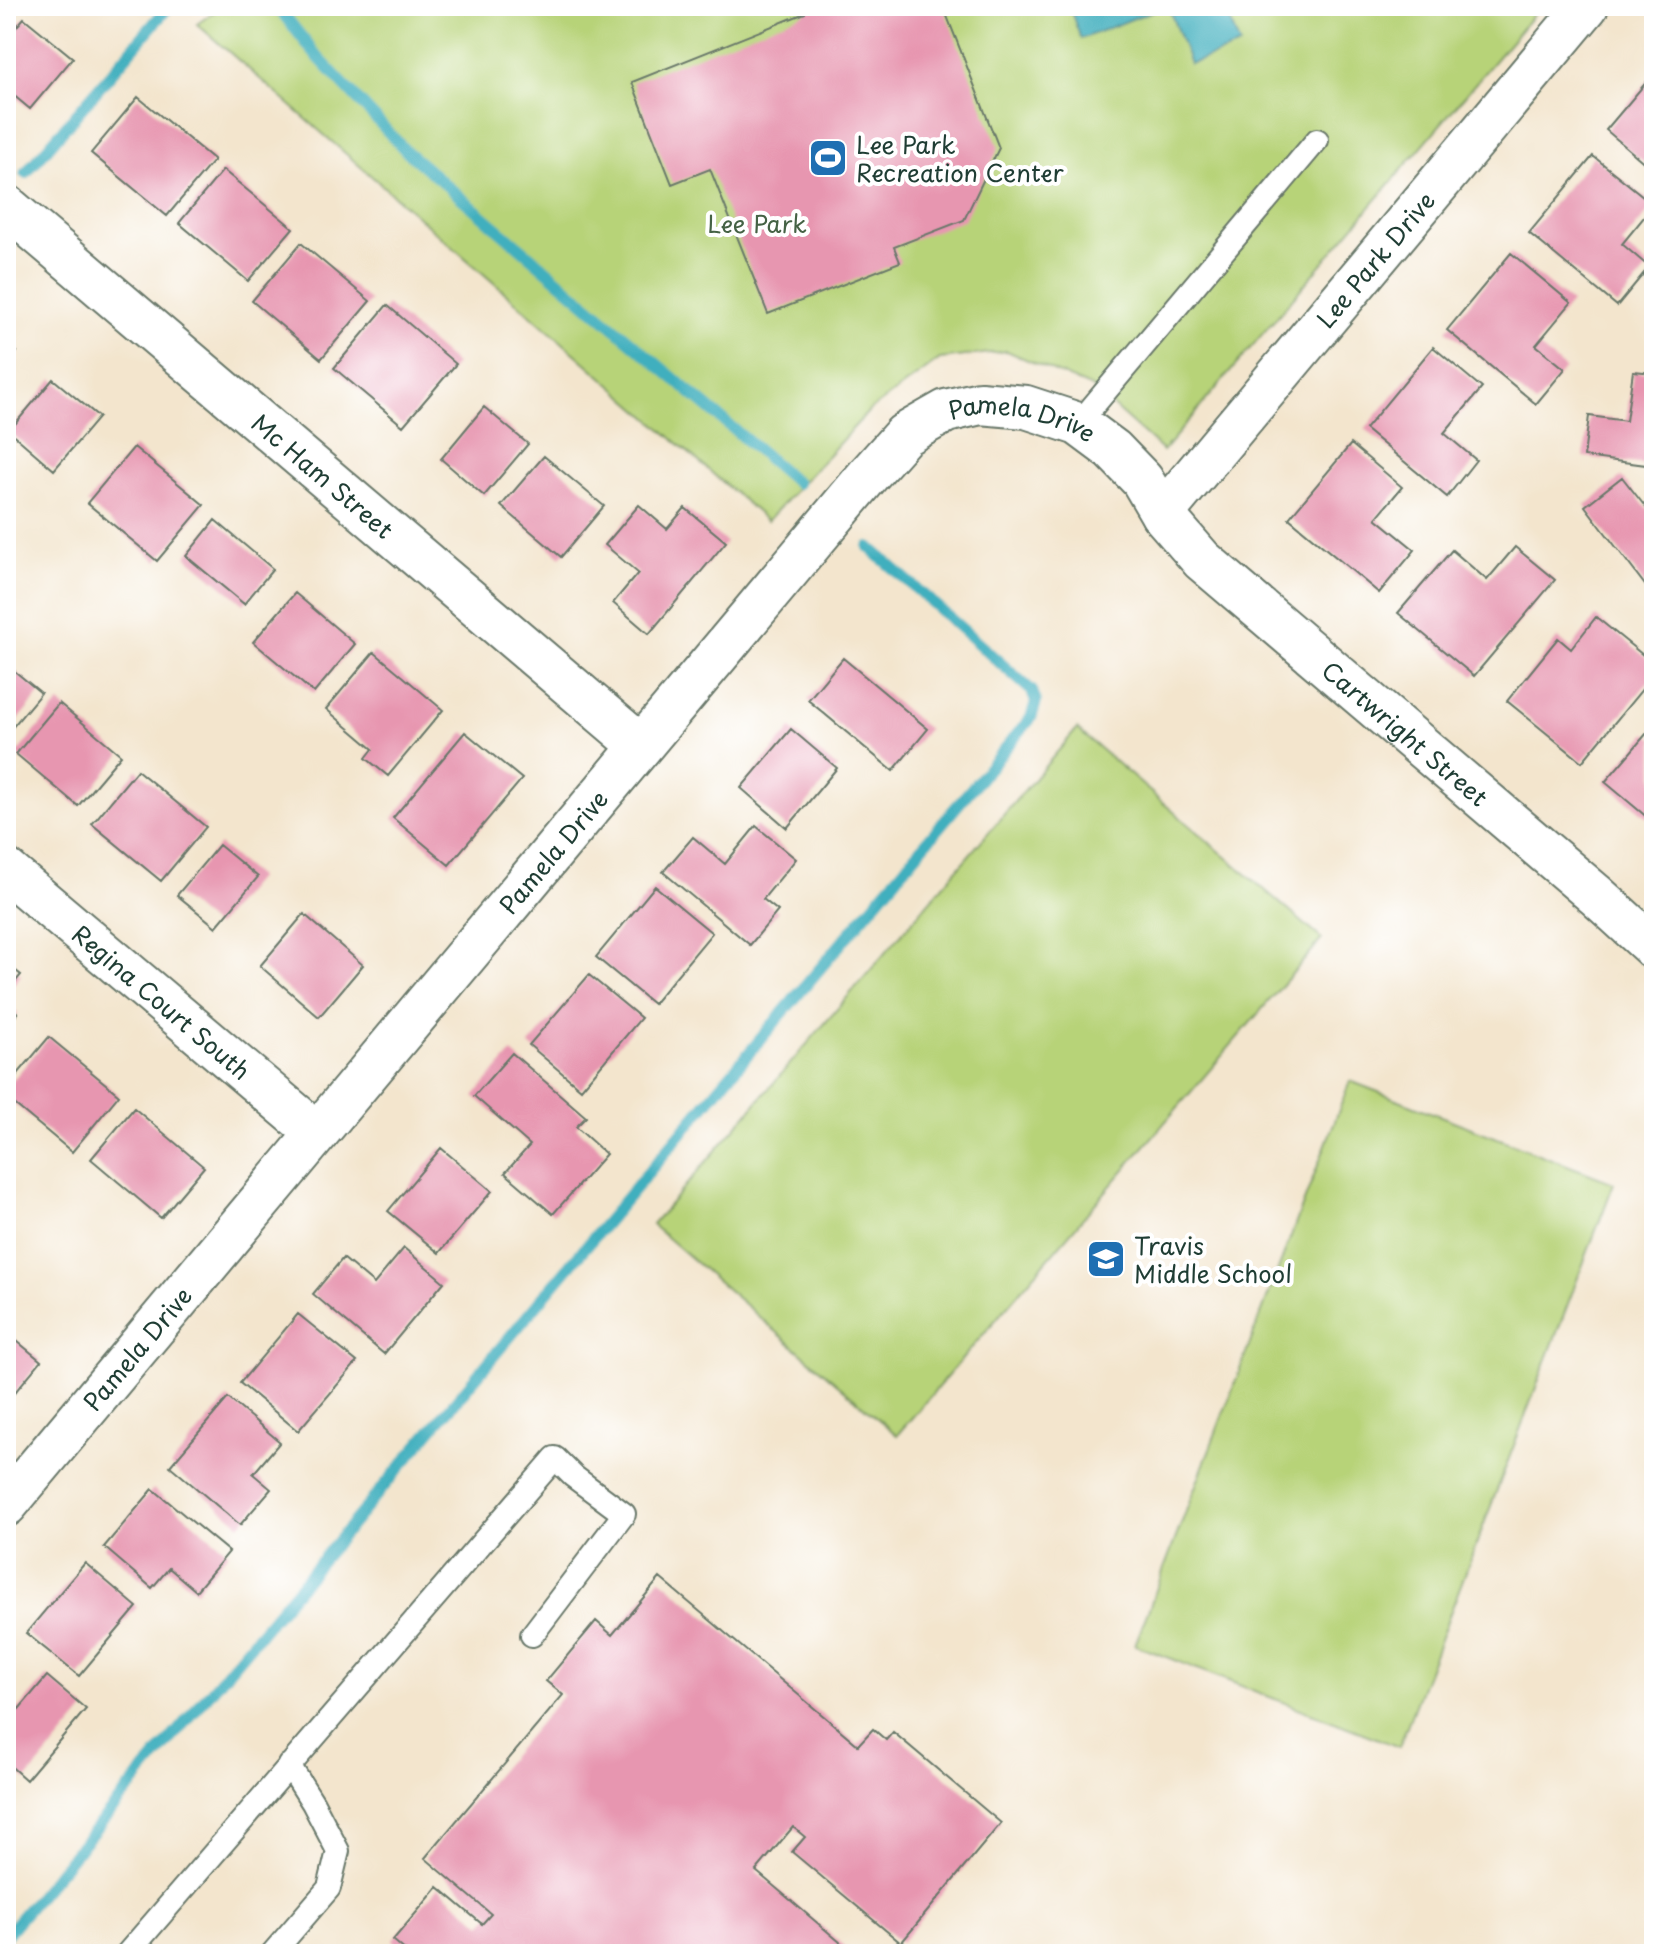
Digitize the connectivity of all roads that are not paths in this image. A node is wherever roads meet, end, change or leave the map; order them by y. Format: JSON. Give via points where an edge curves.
{"nodes":[{"id":1,"x":1587,"y":6,"type":"edge"},
{"id":2,"x":1317,"y":140,"type":"dead end"},
{"id":3,"x":6,"y":206,"type":"edge"},
{"id":4,"x":1078,"y":424,"type":"junction"},
{"id":5,"x":1162,"y":514,"type":"junction"},
{"id":6,"x":641,"y":746,"type":"junction"},
{"id":7,"x":6,"y":870,"type":"edge"},
{"id":8,"x":1654,"y":948,"type":"edge"},
{"id":9,"x":317,"y":1133,"type":"junction"},
{"id":10,"x":6,"y":1505,"type":"edge"},
{"id":11,"x":532,"y":1635,"type":"dead end"},
{"id":12,"x":289,"y":1765,"type":"junction"},
{"id":13,"x":127,"y":1954,"type":"edge"},
{"id":14,"x":272,"y":1954,"type":"edge"}],
"edges":[{"from":1,"to":5,"type":"street","name":"Lee Park Drive"},
{"from":2,"to":4,"type":"lane"},
{"from":3,"to":6,"type":"street","name":"Mc Ham Street"},
{"from":4,"to":5,"type":"street","name":"Pamela Drive","via":[[1142,480]]},
{"from":4,"to":6,"type":"street","name":"Pamela Drive","via":[[1026,407],[980,403],[946,411],[904,435]]},
{"from":5,"to":8,"type":"street","name":"Cartwright Street","via":[[1202,560]]},
{"from":6,"to":9,"type":"street","name":"Pamela Drive"},
{"from":7,"to":9,"type":"street","name":"Regina Court South"},
{"from":9,"to":10,"type":"street","name":"Pamela Drive"},
{"from":11,"to":12,"type":"lane","via":[[624,1514],[555,1458]]},
{"from":12,"to":13,"type":"lane"},
{"from":12,"to":14,"type":"lane","via":[[338,1851],[329,1888]]}]}
